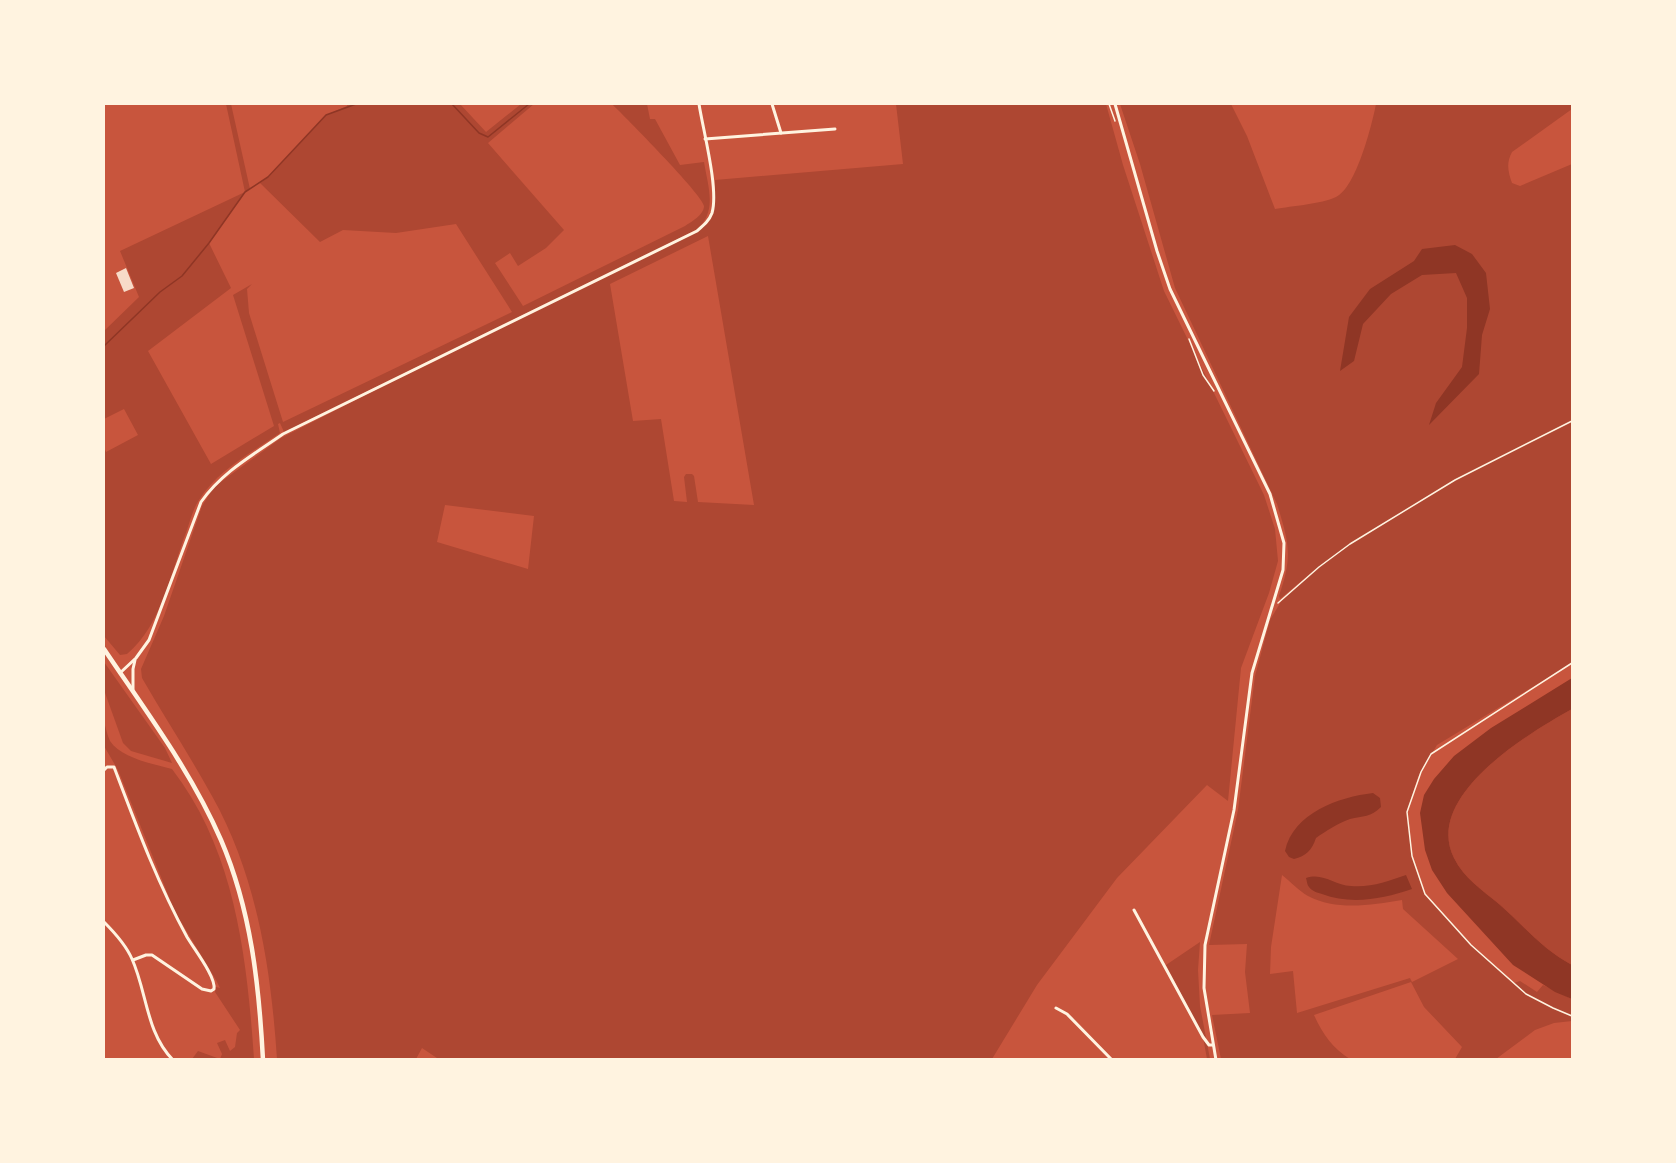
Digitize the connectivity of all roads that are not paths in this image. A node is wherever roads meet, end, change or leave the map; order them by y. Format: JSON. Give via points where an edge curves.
{"nodes":[{"id":1,"x":699,"y":104,"type":"edge"},
{"id":2,"x":772,"y":104,"type":"edge"},
{"id":3,"x":1115,"y":104,"type":"edge"},
{"id":4,"x":835,"y":129,"type":"dead end"},
{"id":5,"x":781,"y":133,"type":"junction"},
{"id":6,"x":705,"y":139,"type":"junction"},
{"id":7,"x":104,"y":649,"type":"edge"},
{"id":8,"x":136,"y":658,"type":"junction"},
{"id":9,"x":120,"y":673,"type":"junction"},
{"id":10,"x":133,"y":693,"type":"junction"},
{"id":11,"x":104,"y":770,"type":"edge"},
{"id":12,"x":1134,"y":910,"type":"dead end"},
{"id":13,"x":104,"y":922,"type":"edge"},
{"id":14,"x":133,"y":960,"type":"junction"},
{"id":15,"x":1056,"y":1008,"type":"dead end"},
{"id":16,"x":1213,"y":1045,"type":"junction"},
{"id":17,"x":173,"y":1059,"type":"edge"},
{"id":18,"x":262,"y":1059,"type":"edge"},
{"id":19,"x":1112,"y":1059,"type":"edge"},
{"id":20,"x":1216,"y":1059,"type":"edge"}],
"edges":[{"from":1,"to":6,"type":"street"},
{"from":2,"to":5,"type":"street"},
{"from":3,"to":16,"type":"street","via":[[1170,289],[1270,494],[1284,543],[1285,559],[1276,596],[1252,673],[1233,810],[1205,945],[1204,988]]},
{"from":4,"to":5,"type":"street"},
{"from":5,"to":6,"type":"street"},
{"from":6,"to":8,"type":"street","via":[[713,207],[706,224],[697,231],[283,434],[227,472],[201,502],[149,640]]},
{"from":7,"to":9,"type":"main road"},
{"from":8,"to":9,"type":"street"},
{"from":8,"to":10,"type":"street"},
{"from":9,"to":10,"type":"main road"},
{"from":10,"to":18,"type":"main road","via":[[189,778],[234,876],[246,914],[256,970]]},
{"from":11,"to":14,"type":"street","via":[[114,768],[160,885],[212,977],[214,989],[202,989],[152,956]]},
{"from":12,"to":16,"type":"street","via":[[1203,1037]]},
{"from":13,"to":14,"type":"street"},
{"from":14,"to":17,"type":"street","via":[[150,1021]]},
{"from":15,"to":19,"type":"street"},
{"from":16,"to":20,"type":"street"}]}
